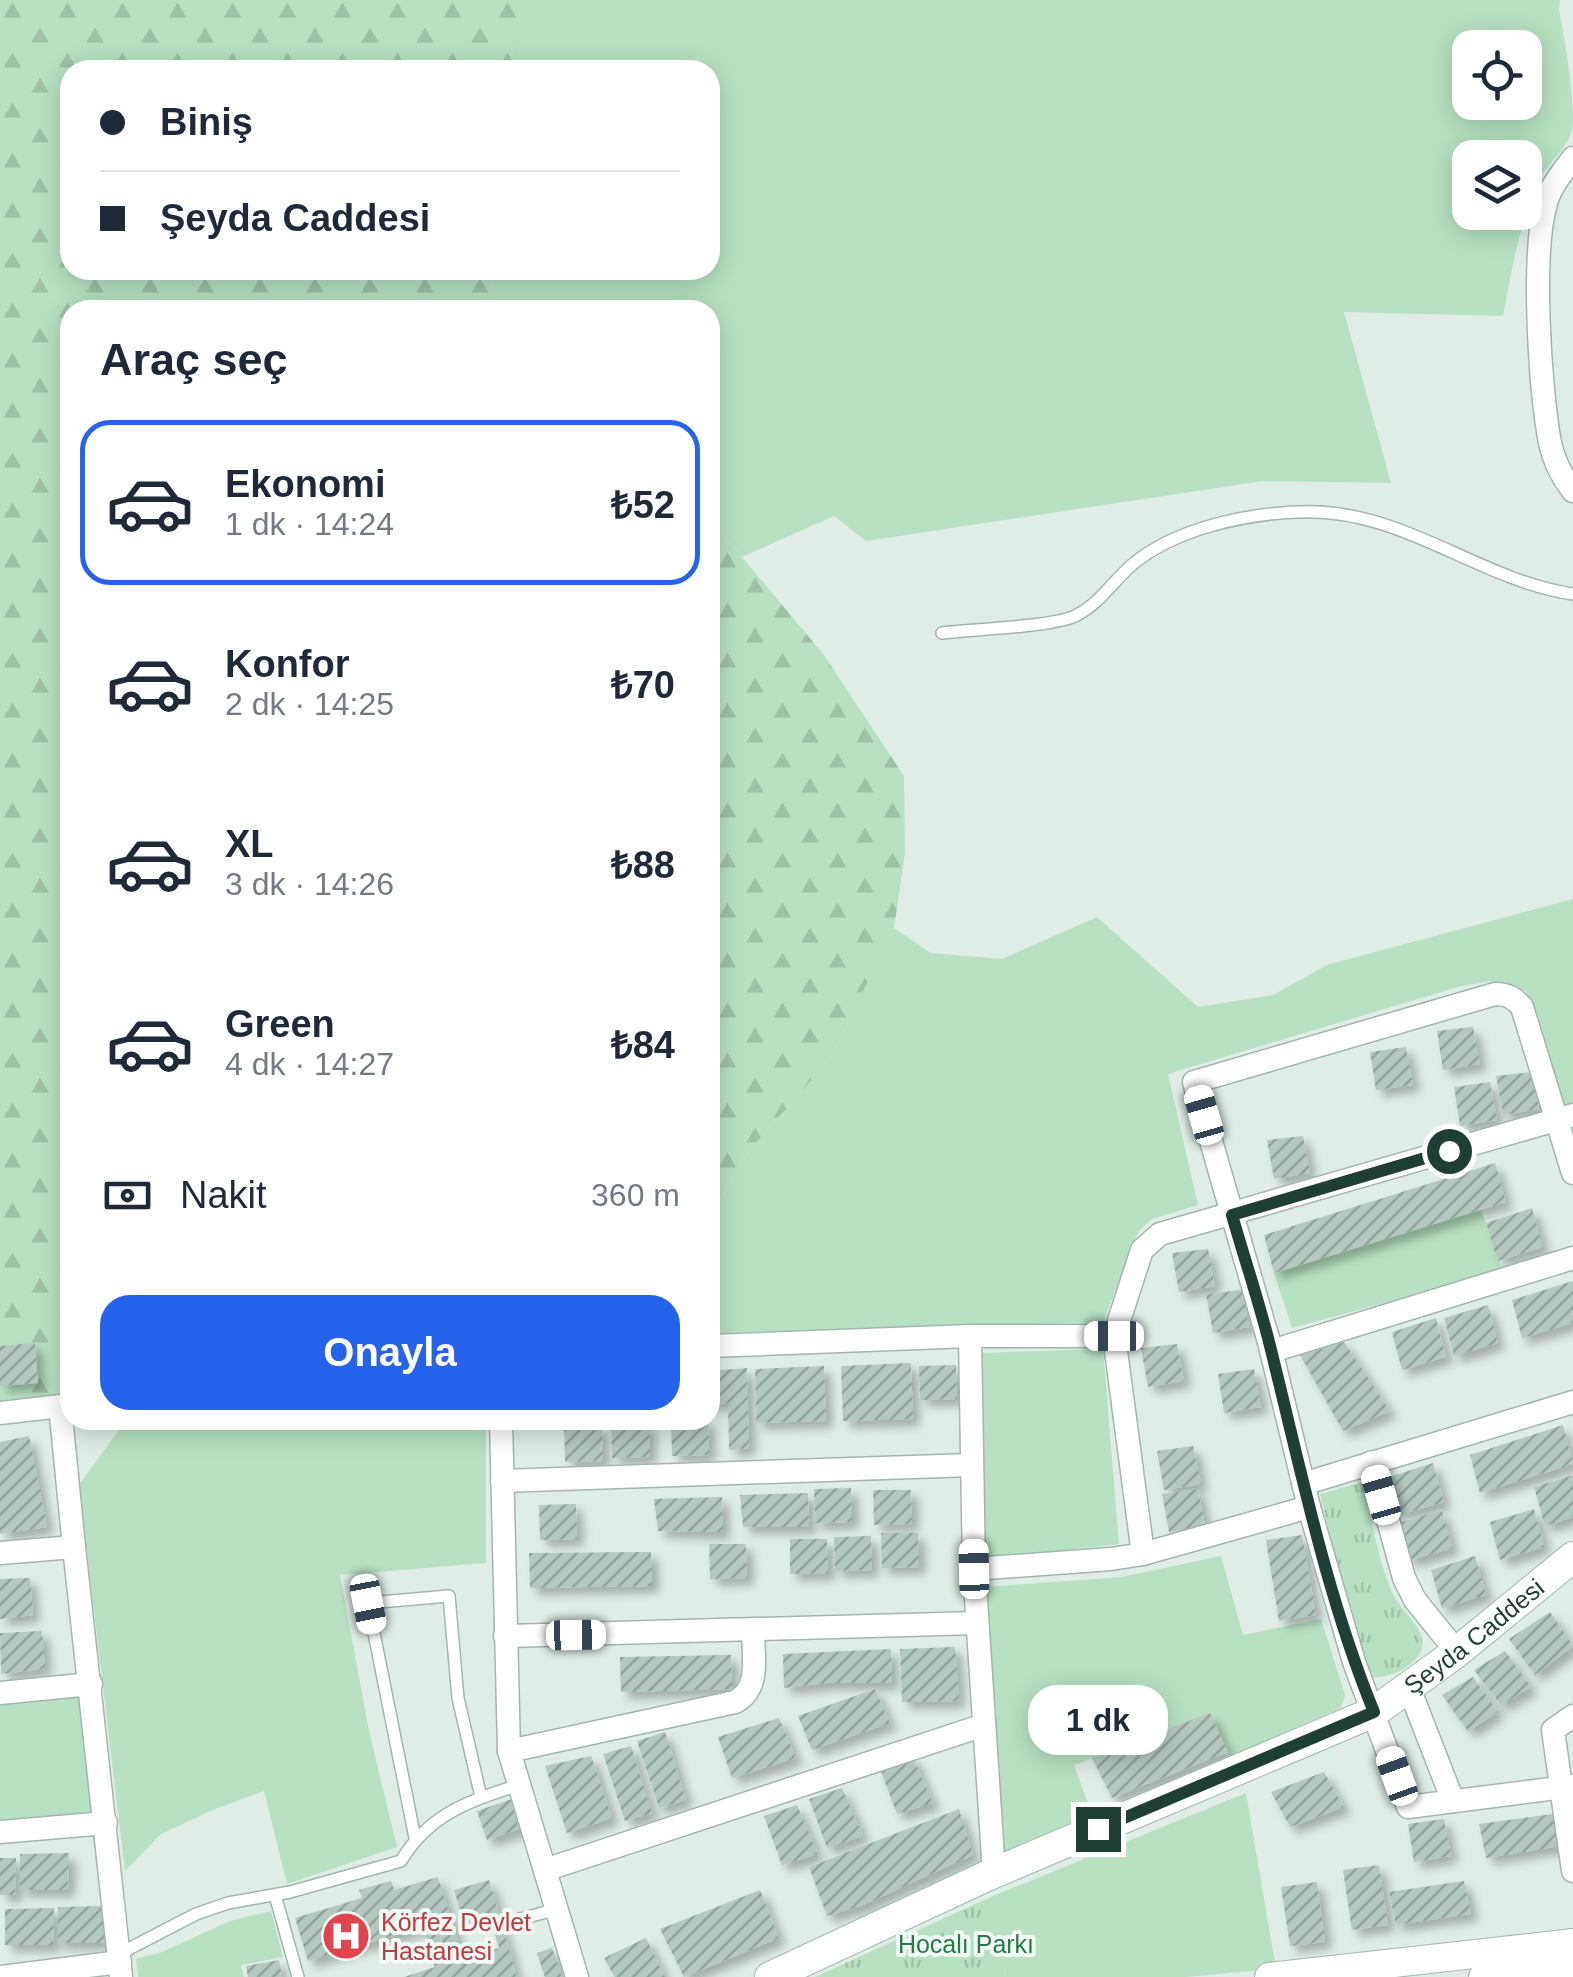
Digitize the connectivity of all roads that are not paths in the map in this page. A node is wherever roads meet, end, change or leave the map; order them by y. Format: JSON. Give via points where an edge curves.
{"nodes":[{"id":1,"x":1573,"y":158,"type":"edge"},
{"id":2,"x":1573,"y":491,"type":"edge"},
{"id":3,"x":1573,"y":594,"type":"edge"},
{"id":4,"x":942,"y":633,"type":"dead end"},
{"id":5,"x":1566,"y":1117,"type":"edge"},
{"id":6,"x":1573,"y":1173,"type":"edge"},
{"id":7,"x":1232,"y":1215,"type":"junction"},
{"id":8,"x":1573,"y":1258,"type":"edge"},
{"id":9,"x":970,"y":1336,"type":"junction"},
{"id":10,"x":1114,"y":1336,"type":"junction"},
{"id":11,"x":720,"y":1346,"type":"edge"},
{"id":12,"x":1272,"y":1351,"type":"junction"},
{"id":13,"x":1573,"y":1402,"type":"edge"},
{"id":14,"x":60,"y":1406,"type":"edge"},
{"id":15,"x":0,"y":1412,"type":"edge"},
{"id":16,"x":67,"y":1430,"type":"edge"},
{"id":17,"x":501,"y":1430,"type":"edge"},
{"id":18,"x":1372,"y":1462,"type":"junction"},
{"id":19,"x":972,"y":1466,"type":"junction"},
{"id":20,"x":502,"y":1481,"type":"junction"},
{"id":21,"x":1306,"y":1496,"type":"junction"},
{"id":22,"x":74,"y":1548,"type":"junction"},
{"id":23,"x":0,"y":1553,"type":"edge"},
{"id":24,"x":1143,"y":1554,"type":"junction"},
{"id":25,"x":1573,"y":1557,"type":"edge"},
{"id":26,"x":974,"y":1569,"type":"junction"},
{"id":27,"x":978,"y":1623,"type":"junction"},
{"id":28,"x":752,"y":1631,"type":"junction"},
{"id":29,"x":505,"y":1636,"type":"junction"},
{"id":30,"x":1456,"y":1652,"type":"junction"},
{"id":31,"x":91,"y":1684,"type":"junction"},
{"id":32,"x":1410,"y":1688,"type":"junction"},
{"id":33,"x":0,"y":1692,"type":"edge"},
{"id":34,"x":1374,"y":1712,"type":"junction"},
{"id":35,"x":1573,"y":1716,"type":"edge"},
{"id":36,"x":984,"y":1726,"type":"junction"},
{"id":37,"x":508,"y":1751,"type":"junction"},
{"id":38,"x":519,"y":1785,"type":"junction"},
{"id":39,"x":1567,"y":1787,"type":"edge"},
{"id":40,"x":481,"y":1797,"type":"junction"},
{"id":41,"x":1453,"y":1802,"type":"junction"},
{"id":42,"x":106,"y":1823,"type":"junction"},
{"id":43,"x":0,"y":1832,"type":"edge"},
{"id":44,"x":414,"y":1838,"type":"junction"},
{"id":45,"x":545,"y":1870,"type":"junction"},
{"id":46,"x":1573,"y":1871,"type":"edge"},
{"id":47,"x":994,"y":1872,"type":"junction"},
{"id":48,"x":275,"y":1894,"type":"junction"},
{"id":49,"x":557,"y":1909,"type":"junction"},
{"id":50,"x":513,"y":1921,"type":"dead end"},
{"id":51,"x":1573,"y":1943,"type":"edge"},
{"id":52,"x":120,"y":1964,"type":"edge"},
{"id":53,"x":1573,"y":1967,"type":"edge"},
{"id":54,"x":1481,"y":1969,"type":"edge"},
{"id":55,"x":0,"y":1977,"type":"edge"},
{"id":56,"x":298,"y":1977,"type":"edge"},
{"id":57,"x":577,"y":1977,"type":"edge"},
{"id":58,"x":770,"y":1977,"type":"edge"},
{"id":59,"x":1269,"y":1977,"type":"edge"}],
"edges":[{"from":1,"to":2,"type":"street","via":[[1543,218],[1540,335],[1550,445]]},
{"from":3,"to":4,"type":"lane","via":[[1538,587],[1389,525],[1298,512],[1242,518],[1149,551],[1091,606],[1065,621]]},
{"from":5,"to":6,"type":"street"},
{"from":5,"to":7,"type":"street"},
{"from":5,"to":7,"type":"street","via":[[1522,1008],[1503,994],[1194,1082]]},
{"from":7,"to":10,"type":"street","via":[[1149,1241]]},
{"from":7,"to":12,"type":"street"},
{"from":8,"to":12,"type":"street"},
{"from":9,"to":10,"type":"street"},
{"from":9,"to":11,"type":"street"},
{"from":9,"to":19,"type":"street"},
{"from":10,"to":24,"type":"street"},
{"from":12,"to":21,"type":"street"},
{"from":13,"to":18,"type":"street"},
{"from":14,"to":15,"type":"street"},
{"from":16,"to":22,"type":"street"},
{"from":17,"to":20,"type":"street"},
{"from":18,"to":21,"type":"street"},
{"from":18,"to":30,"type":"street","via":[[1404,1578]]},
{"from":19,"to":20,"type":"street"},
{"from":19,"to":26,"type":"street"},
{"from":20,"to":29,"type":"street"},
{"from":21,"to":24,"type":"street"},
{"from":21,"to":34,"type":"street"},
{"from":22,"to":23,"type":"street"},
{"from":22,"to":31,"type":"street"},
{"from":24,"to":26,"type":"street"},
{"from":25,"to":30,"type":"main road","name":"Şeyda Caddesi"},
{"from":26,"to":27,"type":"street"},
{"from":27,"to":28,"type":"street"},
{"from":27,"to":36,"type":"street"},
{"from":28,"to":29,"type":"street"},
{"from":28,"to":37,"type":"street","via":[[751,1689],[735,1702]]},
{"from":29,"to":37,"type":"street"},
{"from":30,"to":32,"type":"main road","name":"Şeyda Caddesi"},
{"from":31,"to":33,"type":"street"},
{"from":31,"to":42,"type":"street"},
{"from":32,"to":34,"type":"main road","name":"Şeyda Caddesi"},
{"from":32,"to":41,"type":"street"},
{"from":34,"to":41,"type":"street","via":[[1408,1807]]},
{"from":34,"to":47,"type":"main road","name":"Şeyda Caddesi"},
{"from":35,"to":39,"type":"street","via":[[1553,1730]]},
{"from":36,"to":45,"type":"street"},
{"from":36,"to":47,"type":"street"},
{"from":37,"to":38,"type":"street"},
{"from":38,"to":40,"type":"lane"},
{"from":38,"to":45,"type":"street"},
{"from":39,"to":41,"type":"street"},
{"from":39,"to":46,"type":"street"},
{"from":40,"to":44,"type":"lane"},
{"from":40,"to":44,"type":"lane","via":[[458,1698],[448,1596],[368,1604]]},
{"from":42,"to":43,"type":"street"},
{"from":42,"to":52,"type":"street"},
{"from":44,"to":48,"type":"lane","via":[[400,1860]]},
{"from":45,"to":49,"type":"street"},
{"from":47,"to":58,"type":"main road","name":"Şeyda Caddesi"},
{"from":48,"to":52,"type":"lane","via":[[196,1914]]},
{"from":48,"to":56,"type":"lane"},
{"from":49,"to":50,"type":"lane"},
{"from":49,"to":57,"type":"street"},
{"from":51,"to":54,"type":"street"},
{"from":52,"to":55,"type":"street"},
{"from":53,"to":54,"type":"street"},
{"from":54,"to":59,"type":"street"}]}
